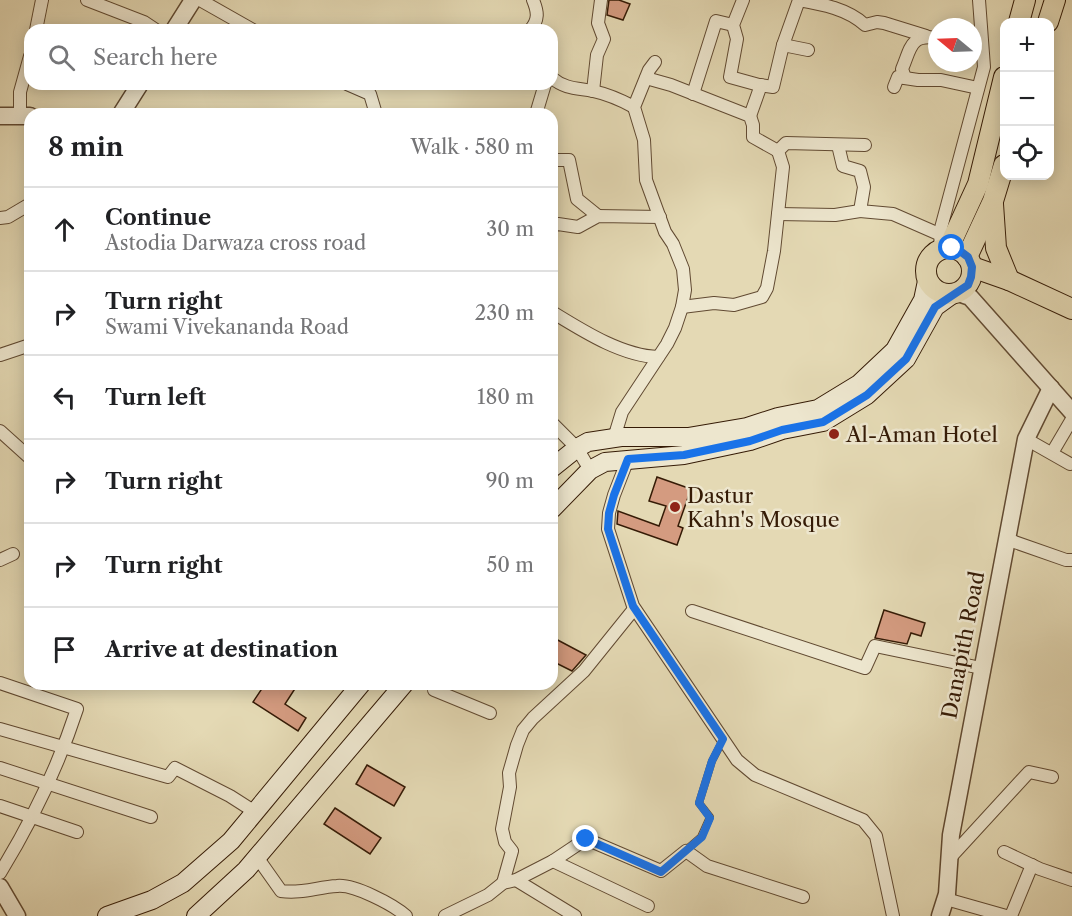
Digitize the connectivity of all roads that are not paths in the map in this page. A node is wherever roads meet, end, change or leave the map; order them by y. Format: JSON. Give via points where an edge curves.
{"nodes":[{"id":1,"x":42,"y":0,"type":"edge"},
{"id":2,"x":87,"y":0,"type":"edge"},
{"id":3,"x":193,"y":0,"type":"edge"},
{"id":4,"x":200,"y":0,"type":"edge"},
{"id":5,"x":533,"y":0,"type":"edge"},
{"id":6,"x":601,"y":0,"type":"edge"},
{"id":7,"x":743,"y":0,"type":"edge"},
{"id":8,"x":799,"y":0,"type":"edge"},
{"id":9,"x":979,"y":0,"type":"edge"},
{"id":10,"x":1025,"y":0,"type":"edge"},
{"id":11,"x":1055,"y":0,"type":"edge"},
{"id":12,"x":979,"y":18,"type":"edge"},
{"id":13,"x":1020,"y":18,"type":"edge"},
{"id":14,"x":1049,"y":18,"type":"edge"},
{"id":15,"x":37,"y":24,"type":"edge"},
{"id":16,"x":147,"y":24,"type":"edge"},
{"id":17,"x":178,"y":24,"type":"edge"},
{"id":18,"x":242,"y":24,"type":"edge"},
{"id":19,"x":535,"y":24,"type":"edge"},
{"id":20,"x":733,"y":24,"type":"junction"},
{"id":21,"x":928,"y":36,"type":"edge"},
{"id":22,"x":928,"y":37,"type":"edge"},
{"id":23,"x":783,"y":45,"type":"junction"},
{"id":24,"x":808,"y":50,"type":"dead end"},
{"id":25,"x":982,"y":60,"type":"edge"},
{"id":26,"x":655,"y":62,"type":"dead end"},
{"id":27,"x":24,"y":78,"type":"edge"},
{"id":28,"x":646,"y":78,"type":"junction"},
{"id":29,"x":905,"y":78,"type":"junction"},
{"id":30,"x":558,"y":83,"type":"edge"},
{"id":31,"x":761,"y":85,"type":"junction"},
{"id":32,"x":894,"y":87,"type":"dead end"},
{"id":33,"x":978,"y":88,"type":"junction"},
{"id":34,"x":136,"y":90,"type":"edge"},
{"id":35,"x":361,"y":90,"type":"edge"},
{"id":36,"x":543,"y":90,"type":"edge"},
{"id":37,"x":593,"y":92,"type":"junction"},
{"id":38,"x":693,"y":94,"type":"junction"},
{"id":39,"x":1000,"y":97,"type":"edge"},
{"id":40,"x":634,"y":107,"type":"junction"},
{"id":41,"x":125,"y":108,"type":"edge"},
{"id":42,"x":374,"y":108,"type":"edge"},
{"id":43,"x":538,"y":108,"type":"edge"},
{"id":44,"x":24,"y":111,"type":"edge"},
{"id":45,"x":0,"y":116,"type":"edge"},
{"id":46,"x":24,"y":116,"type":"edge"},
{"id":47,"x":750,"y":116,"type":"junction"},
{"id":48,"x":838,"y":145,"type":"junction"},
{"id":49,"x":865,"y":145,"type":"dead end"},
{"id":50,"x":778,"y":151,"type":"junction"},
{"id":51,"x":558,"y":160,"type":"edge"},
{"id":52,"x":1000,"y":180,"type":"edge"},
{"id":53,"x":993,"y":201,"type":"junction"},
{"id":54,"x":24,"y":208,"type":"edge"},
{"id":55,"x":860,"y":211,"type":"junction"},
{"id":56,"x":778,"y":214,"type":"junction"},
{"id":57,"x":598,"y":216,"type":"junction"},
{"id":58,"x":660,"y":217,"type":"junction"},
{"id":59,"x":0,"y":218,"type":"edge"},
{"id":60,"x":558,"y":224,"type":"edge"},
{"id":61,"x":943,"y":244,"type":"junction"},
{"id":62,"x":970,"y":262,"type":"junction"},
{"id":63,"x":1009,"y":280,"type":"junction"},
{"id":64,"x":927,"y":281,"type":"junction"},
{"id":65,"x":956,"y":294,"type":"junction"},
{"id":66,"x":682,"y":307,"type":"junction"},
{"id":67,"x":1072,"y":309,"type":"edge"},
{"id":68,"x":558,"y":316,"type":"edge"},
{"id":69,"x":24,"y":347,"type":"edge"},
{"id":70,"x":0,"y":355,"type":"edge"},
{"id":71,"x":658,"y":357,"type":"junction"},
{"id":72,"x":1052,"y":388,"type":"junction"},
{"id":73,"x":1072,"y":412,"type":"edge"},
{"id":74,"x":1072,"y":419,"type":"edge"},
{"id":75,"x":558,"y":429,"type":"edge"},
{"id":76,"x":0,"y":431,"type":"edge"},
{"id":77,"x":614,"y":438,"type":"junction"},
{"id":78,"x":1026,"y":439,"type":"junction"},
{"id":79,"x":577,"y":448,"type":"junction"},
{"id":80,"x":24,"y":453,"type":"edge"},
{"id":81,"x":1052,"y":453,"type":"junction"},
{"id":82,"x":628,"y":459,"type":"junction"},
{"id":83,"x":558,"y":463,"type":"edge"},
{"id":84,"x":1070,"y":464,"type":"dead end"},
{"id":85,"x":590,"y":470,"type":"junction"},
{"id":86,"x":558,"y":503,"type":"edge"},
{"id":87,"x":1006,"y":539,"type":"junction"},
{"id":88,"x":13,"y":554,"type":"dead end"},
{"id":89,"x":0,"y":560,"type":"edge"},
{"id":90,"x":1072,"y":560,"type":"edge"},
{"id":91,"x":634,"y":609,"type":"junction"},
{"id":92,"x":692,"y":611,"type":"dead end"},
{"id":93,"x":981,"y":669,"type":"junction"},
{"id":94,"x":0,"y":683,"type":"edge"},
{"id":95,"x":356,"y":690,"type":"edge"},
{"id":96,"x":399,"y":690,"type":"edge"},
{"id":97,"x":434,"y":690,"type":"edge"},
{"id":98,"x":490,"y":713,"type":"dead end"},
{"id":99,"x":0,"y":729,"type":"edge"},
{"id":100,"x":723,"y":739,"type":"junction"},
{"id":101,"x":64,"y":747,"type":"junction"},
{"id":102,"x":0,"y":768,"type":"edge"},
{"id":103,"x":1052,"y":777,"type":"dead end"},
{"id":104,"x":48,"y":783,"type":"junction"},
{"id":105,"x":0,"y":806,"type":"edge"},
{"id":106,"x":255,"y":812,"type":"junction"},
{"id":107,"x":32,"y":817,"type":"junction"},
{"id":108,"x":151,"y":817,"type":"dead end"},
{"id":109,"x":77,"y":832,"type":"dead end"},
{"id":110,"x":686,"y":851,"type":"junction"},
{"id":111,"x":1004,"y":852,"type":"dead end"},
{"id":112,"x":257,"y":857,"type":"junction"},
{"id":113,"x":949,"y":859,"type":"junction"},
{"id":114,"x":553,"y":861,"type":"junction"},
{"id":115,"x":1032,"y":865,"type":"junction"},
{"id":116,"x":0,"y":873,"type":"edge"},
{"id":117,"x":516,"y":880,"type":"junction"},
{"id":118,"x":1072,"y":880,"type":"edge"},
{"id":119,"x":502,"y":883,"type":"junction"},
{"id":120,"x":0,"y":887,"type":"edge"},
{"id":121,"x":803,"y":897,"type":"dead end"},
{"id":122,"x":946,"y":899,"type":"junction"},
{"id":123,"x":648,"y":906,"type":"dead end"},
{"id":124,"x":17,"y":916,"type":"edge"},
{"id":125,"x":107,"y":916,"type":"edge"},
{"id":126,"x":196,"y":916,"type":"edge"},
{"id":127,"x":406,"y":916,"type":"edge"},
{"id":128,"x":445,"y":916,"type":"edge"},
{"id":129,"x":575,"y":916,"type":"edge"},
{"id":130,"x":893,"y":916,"type":"edge"},
{"id":131,"x":940,"y":916,"type":"edge"},
{"id":132,"x":1006,"y":916,"type":"edge"},
{"id":133,"x":1011,"y":916,"type":"edge"}],
"edges":[{"from":1,"to":15,"type":"street"},
{"from":2,"to":16,"type":"street"},
{"from":3,"to":17,"type":"street"},
{"from":4,"to":18,"type":"street"},
{"from":5,"to":19,"type":"street","via":[[538,13]]},
{"from":6,"to":37,"type":"street","via":[[598,23],[604,39],[597,55]]},
{"from":7,"to":20,"type":"street"},
{"from":8,"to":21,"type":"street","via":[[837,9],[865,25],[884,23]]},
{"from":8,"to":23,"type":"street"},
{"from":9,"to":12,"type":"street"},
{"from":10,"to":13,"type":"main road"},
{"from":11,"to":14,"type":"main road"},
{"from":20,"to":31,"type":"street","via":[[737,39],[730,77]]},
{"from":20,"to":38,"type":"street","via":[[716,21]]},
{"from":22,"to":29,"type":"street","via":[[917,38],[912,45],[902,69]]},
{"from":23,"to":24,"type":"street"},
{"from":23,"to":31,"type":"street","via":[[773,87]]},
{"from":25,"to":33,"type":"street"},
{"from":26,"to":28,"type":"street"},
{"from":27,"to":44,"type":"street","via":[[20,92]]},
{"from":28,"to":38,"type":"street"},
{"from":28,"to":40,"type":"street"},
{"from":29,"to":32,"type":"street","via":[[898,77]]},
{"from":29,"to":33,"type":"street"},
{"from":30,"to":37,"type":"street"},
{"from":31,"to":47,"type":"street"},
{"from":33,"to":61,"type":"street","via":[[943,219]]},
{"from":34,"to":41,"type":"street"},
{"from":35,"to":42,"type":"street","via":[[370,94]]},
{"from":36,"to":43,"type":"street"},
{"from":37,"to":40,"type":"street"},
{"from":38,"to":47,"type":"street"},
{"from":39,"to":61,"type":"main road","via":[[978,184]]},
{"from":40,"to":58,"type":"street","via":[[644,140],[646,180]]},
{"from":45,"to":46,"type":"street"},
{"from":47,"to":50,"type":"street","via":[[753,137]]},
{"from":48,"to":49,"type":"street"},
{"from":48,"to":50,"type":"street","via":[[786,143]]},
{"from":48,"to":55,"type":"street","via":[[843,166],[860,171],[864,187]]},
{"from":50,"to":56,"type":"street","via":[[783,167]]},
{"from":51,"to":57,"type":"street","via":[[569,160],[577,199]]},
{"from":52,"to":53,"type":"main road"},
{"from":53,"to":62,"type":"main road"},
{"from":53,"to":63,"type":"main road","via":[[996,248]]},
{"from":54,"to":59,"type":"street"},
{"from":55,"to":56,"type":"street"},
{"from":55,"to":61,"type":"street","via":[[893,214]]},
{"from":56,"to":66,"type":"street","via":[[767,288],[762,297],[734,305]]},
{"from":57,"to":58,"type":"street"},
{"from":57,"to":60,"type":"street","via":[[578,227]]},
{"from":58,"to":66,"type":"street","via":[[683,269]]},
{"from":61,"to":62,"type":"main road","via":[[960,251]]},
{"from":61,"to":64,"type":"main road","via":[[928,260]]},
{"from":62,"to":63,"type":"main road"},
{"from":62,"to":65,"type":"main road","via":[[968,285]]},
{"from":63,"to":67,"type":"main road"},
{"from":64,"to":65,"type":"main road","via":[[939,293]]},
{"from":64,"to":77,"type":"main road","via":[[923,300],[895,350],[859,384],[818,409],[688,437]]},
{"from":65,"to":72,"type":"street","via":[[970,297]]},
{"from":65,"to":82,"type":"main road","via":[[935,307],[906,359],[867,395],[823,422],[684,455]]},
{"from":66,"to":71,"type":"street"},
{"from":68,"to":71,"type":"street","via":[[590,335],[643,357]]},
{"from":69,"to":70,"type":"street"},
{"from":71,"to":77,"type":"street","via":[[622,412]]},
{"from":72,"to":73,"type":"street"},
{"from":72,"to":78,"type":"street","name":"Danapith Road"},
{"from":74,"to":81,"type":"street"},
{"from":75,"to":79,"type":"street"},
{"from":76,"to":80,"type":"street"},
{"from":77,"to":79,"type":"main road"},
{"from":78,"to":81,"type":"street"},
{"from":78,"to":87,"type":"street","name":"Danapith Road"},
{"from":79,"to":83,"type":"main road"},
{"from":79,"to":85,"type":"street"},
{"from":81,"to":84,"type":"street"},
{"from":82,"to":85,"type":"main road","via":[[605,462]]},
{"from":82,"to":91,"type":"street","via":[[614,495],[608,529]]},
{"from":85,"to":86,"type":"main road"},
{"from":87,"to":90,"type":"street"},
{"from":87,"to":93,"type":"street","name":"Danapith Road"},
{"from":88,"to":89,"type":"street"},
{"from":91,"to":100,"type":"street"},
{"from":91,"to":119,"type":"street","via":[[584,670],[523,730],[509,773],[502,829],[512,851]]},
{"from":92,"to":93,"type":"street","via":[[865,668],[875,646]]},
{"from":93,"to":113,"type":"street","name":"Danapith Road"},
{"from":94,"to":101,"type":"street","via":[[77,709]]},
{"from":95,"to":106,"type":"main road"},
{"from":96,"to":112,"type":"main road"},
{"from":97,"to":98,"type":"street"},
{"from":99,"to":101,"type":"street"},
{"from":100,"to":110,"type":"lane","via":[[699,803],[710,818],[702,837]]},
{"from":100,"to":130,"type":"street","via":[[737,760],[755,775],[862,820],[876,836]]},
{"from":101,"to":104,"type":"street"},
{"from":101,"to":106,"type":"street","via":[[168,777],[175,768]]},
{"from":102,"to":104,"type":"street"},
{"from":103,"to":113,"type":"street","via":[[1029,772]]},
{"from":104,"to":107,"type":"street"},
{"from":104,"to":108,"type":"street"},
{"from":105,"to":107,"type":"street"},
{"from":106,"to":125,"type":"main road","via":[[231,841],[183,883],[152,900]]},
{"from":107,"to":109,"type":"street"},
{"from":107,"to":116,"type":"street"},
{"from":110,"to":114,"type":"street","via":[[661,872],[586,839]]},
{"from":110,"to":121,"type":"street","via":[[707,866]]},
{"from":111,"to":115,"type":"street"},
{"from":112,"to":126,"type":"main road"},
{"from":112,"to":127,"type":"street","via":[[281,891],[293,893],[339,885],[391,905]]},
{"from":113,"to":122,"type":"street","name":"Danapith Road"},
{"from":114,"to":117,"type":"street"},
{"from":114,"to":123,"type":"street"},
{"from":115,"to":118,"type":"street"},
{"from":115,"to":133,"type":"street"},
{"from":117,"to":119,"type":"street"},
{"from":117,"to":129,"type":"street"},
{"from":119,"to":128,"type":"street","via":[[488,895]]},
{"from":120,"to":124,"type":"street"},
{"from":122,"to":131,"type":"street","name":"Danapith Road"},
{"from":122,"to":132,"type":"street"}]}
